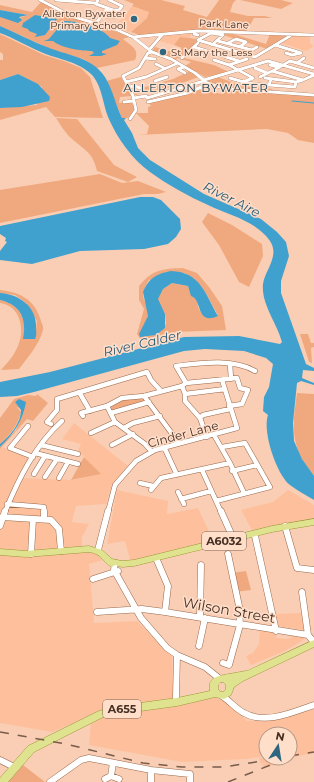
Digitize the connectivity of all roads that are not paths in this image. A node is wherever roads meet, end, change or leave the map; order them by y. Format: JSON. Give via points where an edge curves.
{"nodes":[{"id":1,"x":50,"y":0,"type":"edge"},
{"id":2,"x":56,"y":0,"type":"edge"},
{"id":3,"x":68,"y":0,"type":"edge"},
{"id":4,"x":110,"y":0,"type":"edge"},
{"id":5,"x":43,"y":1,"type":"edge"},
{"id":6,"x":97,"y":1,"type":"edge"},
{"id":7,"x":65,"y":4,"type":"dead end"},
{"id":8,"x":108,"y":8,"type":"junction"},
{"id":9,"x":102,"y":16,"type":"junction"},
{"id":10,"x":114,"y":17,"type":"dead end"},
{"id":11,"x":96,"y":23,"type":"junction"},
{"id":12,"x":290,"y":34,"type":"junction"},
{"id":13,"x":162,"y":35,"type":"junction"},
{"id":14,"x":314,"y":35,"type":"edge"},
{"id":15,"x":133,"y":37,"type":"junction"},
{"id":16,"x":218,"y":41,"type":"junction"},
{"id":17,"x":198,"y":42,"type":"junction"},
{"id":18,"x":228,"y":42,"type":"junction"},
{"id":19,"x":212,"y":45,"type":"junction"},
{"id":20,"x":275,"y":45,"type":"junction"},
{"id":21,"x":241,"y":46,"type":"junction"},
{"id":22,"x":194,"y":47,"type":"junction"},
{"id":23,"x":257,"y":47,"type":"dead end"},
{"id":24,"x":248,"y":48,"type":"junction"},
{"id":25,"x":227,"y":49,"type":"junction"},
{"id":26,"x":150,"y":51,"type":"junction"},
{"id":27,"x":206,"y":51,"type":"junction"},
{"id":28,"x":187,"y":52,"type":"junction"},
{"id":29,"x":241,"y":53,"type":"junction"},
{"id":30,"x":286,"y":53,"type":"dead end"},
{"id":31,"x":218,"y":54,"type":"junction"},
{"id":32,"x":202,"y":55,"type":"junction"},
{"id":33,"x":222,"y":56,"type":"junction"},
{"id":34,"x":255,"y":57,"type":"junction"},
{"id":35,"x":145,"y":58,"type":"junction"},
{"id":36,"x":182,"y":58,"type":"dead end"},
{"id":37,"x":198,"y":58,"type":"dead end"},
{"id":38,"x":304,"y":58,"type":"dead end"},
{"id":39,"x":156,"y":59,"type":"dead end"},
{"id":40,"x":247,"y":59,"type":"dead end"},
{"id":41,"x":239,"y":61,"type":"junction"},
{"id":42,"x":178,"y":63,"type":"junction"},
{"id":43,"x":260,"y":63,"type":"junction"},
{"id":44,"x":273,"y":63,"type":"dead end"},
{"id":45,"x":297,"y":63,"type":"junction"},
{"id":46,"x":156,"y":64,"type":"dead end"},
{"id":47,"x":283,"y":64,"type":"junction"},
{"id":48,"x":229,"y":65,"type":"junction"},
{"id":49,"x":184,"y":67,"type":"junction"},
{"id":50,"x":278,"y":67,"type":"junction"},
{"id":51,"x":313,"y":67,"type":"edge"},
{"id":52,"x":164,"y":68,"type":"junction"},
{"id":53,"x":255,"y":68,"type":"dead end"},
{"id":54,"x":191,"y":70,"type":"junction"},
{"id":55,"x":238,"y":70,"type":"junction"},
{"id":56,"x":273,"y":71,"type":"junction"},
{"id":57,"x":293,"y":71,"type":"dead end"},
{"id":58,"x":185,"y":73,"type":"junction"},
{"id":59,"x":267,"y":73,"type":"junction"},
{"id":60,"x":153,"y":75,"type":"junction"},
{"id":61,"x":179,"y":75,"type":"dead end"},
{"id":62,"x":286,"y":75,"type":"junction"},
{"id":63,"x":314,"y":75,"type":"edge"},
{"id":64,"x":167,"y":77,"type":"dead end"},
{"id":65,"x":259,"y":77,"type":"junction"},
{"id":66,"x":230,"y":78,"type":"dead end"},
{"id":67,"x":253,"y":78,"type":"junction"},
{"id":68,"x":309,"y":78,"type":"junction"},
{"id":69,"x":160,"y":79,"type":"junction"},
{"id":70,"x":271,"y":79,"type":"junction"},
{"id":71,"x":314,"y":79,"type":"edge"},
{"id":72,"x":204,"y":80,"type":"junction"},
{"id":73,"x":303,"y":80,"type":"junction"},
{"id":74,"x":155,"y":81,"type":"dead end"},
{"id":75,"x":126,"y":82,"type":"junction"},
{"id":76,"x":243,"y":82,"type":"junction"},
{"id":77,"x":296,"y":82,"type":"junction"},
{"id":78,"x":209,"y":84,"type":"junction"},
{"id":79,"x":269,"y":84,"type":"junction"},
{"id":80,"x":128,"y":87,"type":"junction"},
{"id":81,"x":140,"y":88,"type":"dead end"},
{"id":82,"x":314,"y":95,"type":"edge"},
{"id":83,"x":147,"y":98,"type":"junction"},
{"id":84,"x":134,"y":99,"type":"junction"},
{"id":85,"x":124,"y":102,"type":"dead end"},
{"id":86,"x":130,"y":119,"type":"dead end"},
{"id":87,"x":230,"y":364,"type":"junction"},
{"id":88,"x":255,"y":371,"type":"dead end"},
{"id":89,"x":231,"y":379,"type":"junction"},
{"id":90,"x":222,"y":380,"type":"junction"},
{"id":91,"x":184,"y":384,"type":"junction"},
{"id":92,"x":225,"y":389,"type":"junction"},
{"id":93,"x":161,"y":391,"type":"junction"},
{"id":94,"x":79,"y":392,"type":"junction"},
{"id":95,"x":187,"y":393,"type":"junction"},
{"id":96,"x":144,"y":396,"type":"junction"},
{"id":97,"x":148,"y":402,"type":"junction"},
{"id":98,"x":107,"y":406,"type":"junction"},
{"id":99,"x":230,"y":407,"type":"junction"},
{"id":100,"x":90,"y":411,"type":"junction"},
{"id":101,"x":110,"y":413,"type":"junction"},
{"id":102,"x":83,"y":416,"type":"dead end"},
{"id":103,"x":160,"y":416,"type":"junction"},
{"id":104,"x":200,"y":418,"type":"junction"},
{"id":105,"x":62,"y":420,"type":"dead end"},
{"id":106,"x":115,"y":422,"type":"junction"},
{"id":107,"x":51,"y":424,"type":"dead end"},
{"id":108,"x":28,"y":426,"type":"dead end"},
{"id":109,"x":124,"y":428,"type":"junction"},
{"id":110,"x":91,"y":433,"type":"dead end"},
{"id":111,"x":133,"y":434,"type":"junction"},
{"id":112,"x":214,"y":435,"type":"junction"},
{"id":113,"x":207,"y":437,"type":"junction"},
{"id":114,"x":176,"y":444,"type":"junction"},
{"id":115,"x":41,"y":445,"type":"junction"},
{"id":116,"x":112,"y":445,"type":"dead end"},
{"id":117,"x":164,"y":447,"type":"junction"},
{"id":118,"x":222,"y":447,"type":"junction"},
{"id":119,"x":151,"y":451,"type":"junction"},
{"id":120,"x":78,"y":454,"type":"dead end"},
{"id":121,"x":34,"y":455,"type":"junction"},
{"id":122,"x":45,"y":456,"type":"junction"},
{"id":123,"x":57,"y":459,"type":"junction"},
{"id":124,"x":68,"y":462,"type":"junction"},
{"id":125,"x":230,"y":463,"type":"junction"},
{"id":126,"x":78,"y":464,"type":"dead end"},
{"id":127,"x":257,"y":465,"type":"junction"},
{"id":128,"x":202,"y":470,"type":"junction"},
{"id":129,"x":232,"y":471,"type":"junction"},
{"id":130,"x":34,"y":474,"type":"dead end"},
{"id":131,"x":177,"y":475,"type":"junction"},
{"id":132,"x":45,"y":477,"type":"dead end"},
{"id":133,"x":59,"y":478,"type":"dead end"},
{"id":134,"x":140,"y":483,"type":"dead end"},
{"id":135,"x":211,"y":491,"type":"junction"},
{"id":136,"x":178,"y":492,"type":"dead end"},
{"id":137,"x":244,"y":493,"type":"junction"},
{"id":138,"x":216,"y":501,"type":"junction"},
{"id":139,"x":7,"y":504,"type":"junction"},
{"id":140,"x":2,"y":517,"type":"junction"},
{"id":141,"x":33,"y":519,"type":"junction"},
{"id":142,"x":44,"y":519,"type":"junction"},
{"id":143,"x":314,"y":522,"type":"edge"},
{"id":144,"x":0,"y":526,"type":"edge"},
{"id":145,"x":285,"y":526,"type":"junction"},
{"id":146,"x":255,"y":536,"type":"dead end"},
{"id":147,"x":233,"y":538,"type":"junction"},
{"id":148,"x":98,"y":550,"type":"junction"},
{"id":149,"x":61,"y":551,"type":"junction"},
{"id":150,"x":0,"y":552,"type":"edge"},
{"id":151,"x":31,"y":554,"type":"junction"},
{"id":152,"x":228,"y":554,"type":"dead end"},
{"id":153,"x":156,"y":558,"type":"junction"},
{"id":154,"x":201,"y":564,"type":"dead end"},
{"id":155,"x":115,"y":568,"type":"junction"},
{"id":156,"x":314,"y":570,"type":"edge"},
{"id":157,"x":93,"y":579,"type":"dead end"},
{"id":158,"x":302,"y":592,"type":"dead end"},
{"id":159,"x":136,"y":610,"type":"junction"},
{"id":160,"x":97,"y":612,"type":"dead end"},
{"id":161,"x":165,"y":612,"type":"junction"},
{"id":162,"x":203,"y":618,"type":"junction"},
{"id":163,"x":240,"y":625,"type":"junction"},
{"id":164,"x":276,"y":631,"type":"junction"},
{"id":165,"x":308,"y":635,"type":"junction"},
{"id":166,"x":314,"y":643,"type":"edge"},
{"id":167,"x":199,"y":646,"type":"dead end"},
{"id":168,"x":177,"y":655,"type":"junction"},
{"id":169,"x":223,"y":663,"type":"dead end"},
{"id":170,"x":210,"y":671,"type":"junction"},
{"id":171,"x":248,"y":674,"type":"junction"},
{"id":172,"x":221,"y":679,"type":"junction"},
{"id":173,"x":230,"y":688,"type":"junction"},
{"id":174,"x":216,"y":690,"type":"junction"},
{"id":175,"x":176,"y":697,"type":"dead end"},
{"id":176,"x":232,"y":702,"type":"junction"},
{"id":177,"x":314,"y":705,"type":"edge"},
{"id":178,"x":0,"y":760,"type":"edge"},
{"id":179,"x":113,"y":763,"type":"junction"},
{"id":180,"x":14,"y":767,"type":"junction"},
{"id":181,"x":151,"y":770,"type":"junction"},
{"id":182,"x":119,"y":778,"type":"dead end"},
{"id":183,"x":2,"y":782,"type":"edge"},
{"id":184,"x":50,"y":782,"type":"edge"},
{"id":185,"x":151,"y":782,"type":"edge"},
{"id":186,"x":190,"y":782,"type":"edge"}],
"edges":[{"from":1,"to":5,"type":"street"},
{"from":2,"to":3,"type":"street"},
{"from":3,"to":6,"type":"street"},
{"from":3,"to":7,"type":"street"},
{"from":4,"to":8,"type":"street","via":[[123,5],[118,10]]},
{"from":5,"to":11,"type":"street","via":[[71,16]]},
{"from":6,"to":8,"type":"street"},
{"from":8,"to":9,"type":"street"},
{"from":9,"to":10,"type":"street"},
{"from":9,"to":11,"type":"street"},
{"from":11,"to":15,"type":"street","via":[[115,28]]},
{"from":12,"to":13,"type":"street","name":"Park Lane"},
{"from":12,"to":14,"type":"street","name":"Park Lane"},
{"from":12,"to":20,"type":"street"},
{"from":13,"to":15,"type":"street","name":"Park Lane"},
{"from":13,"to":26,"type":"street"},
{"from":15,"to":26,"type":"street"},
{"from":16,"to":17,"type":"street","via":[[215,40],[223,35],[212,33]]},
{"from":16,"to":18,"type":"street"},
{"from":16,"to":19,"type":"street"},
{"from":17,"to":19,"type":"street"},
{"from":17,"to":22,"type":"street"},
{"from":18,"to":21,"type":"street"},
{"from":18,"to":21,"type":"street","via":[[236,39],[246,42]]},
{"from":19,"to":25,"type":"street"},
{"from":19,"to":27,"type":"street"},
{"from":20,"to":30,"type":"street","via":[[301,53]]},
{"from":20,"to":34,"type":"street"},
{"from":21,"to":24,"type":"street"},
{"from":22,"to":27,"type":"street"},
{"from":22,"to":28,"type":"street"},
{"from":23,"to":24,"type":"street","via":[[252,50]]},
{"from":24,"to":29,"type":"street"},
{"from":25,"to":29,"type":"street"},
{"from":25,"to":31,"type":"street"},
{"from":26,"to":35,"type":"street"},
{"from":26,"to":42,"type":"street"},
{"from":27,"to":31,"type":"street"},
{"from":27,"to":32,"type":"street"},
{"from":28,"to":32,"type":"street"},
{"from":28,"to":36,"type":"street"},
{"from":29,"to":34,"type":"street"},
{"from":31,"to":33,"type":"street"},
{"from":32,"to":37,"type":"street"},
{"from":33,"to":41,"type":"street"},
{"from":33,"to":48,"type":"street","via":[[214,60]]},
{"from":34,"to":43,"type":"street"},
{"from":35,"to":39,"type":"street"},
{"from":35,"to":75,"type":"street","via":[[140,68],[123,76]]},
{"from":38,"to":45,"type":"street"},
{"from":40,"to":41,"type":"street"},
{"from":41,"to":48,"type":"street"},
{"from":42,"to":49,"type":"street"},
{"from":42,"to":52,"type":"street"},
{"from":43,"to":47,"type":"street","via":[[270,61]]},
{"from":43,"to":55,"type":"street"},
{"from":44,"to":50,"type":"street","via":[[270,65]]},
{"from":45,"to":47,"type":"street","via":[[290,60]]},
{"from":45,"to":51,"type":"street"},
{"from":46,"to":52,"type":"street"},
{"from":47,"to":50,"type":"street"},
{"from":47,"to":63,"type":"street"},
{"from":48,"to":55,"type":"street"},
{"from":49,"to":54,"type":"street"},
{"from":49,"to":58,"type":"street","via":[[178,69]]},
{"from":50,"to":56,"type":"street"},
{"from":52,"to":60,"type":"street"},
{"from":53,"to":59,"type":"street"},
{"from":54,"to":58,"type":"street"},
{"from":54,"to":72,"type":"street"},
{"from":55,"to":67,"type":"street"},
{"from":55,"to":72,"type":"street"},
{"from":56,"to":59,"type":"street"},
{"from":56,"to":62,"type":"street"},
{"from":57,"to":62,"type":"street"},
{"from":58,"to":61,"type":"street"},
{"from":59,"to":65,"type":"street"},
{"from":60,"to":69,"type":"street"},
{"from":60,"to":75,"type":"street"},
{"from":62,"to":73,"type":"street"},
{"from":63,"to":68,"type":"street"},
{"from":64,"to":69,"type":"street"},
{"from":65,"to":67,"type":"street"},
{"from":65,"to":70,"type":"street"},
{"from":66,"to":76,"type":"street"},
{"from":67,"to":76,"type":"street"},
{"from":68,"to":71,"type":"street"},
{"from":68,"to":73,"type":"street"},
{"from":69,"to":74,"type":"street"},
{"from":70,"to":77,"type":"street"},
{"from":70,"to":79,"type":"street"},
{"from":72,"to":78,"type":"street"},
{"from":72,"to":83,"type":"street"},
{"from":73,"to":77,"type":"street"},
{"from":75,"to":80,"type":"street"},
{"from":76,"to":79,"type":"street"},
{"from":77,"to":79,"type":"street","via":[[295,87]]},
{"from":78,"to":82,"type":"street","via":[[224,88]]},
{"from":78,"to":83,"type":"street","via":[[187,93],[149,102]]},
{"from":80,"to":81,"type":"street"},
{"from":80,"to":84,"type":"street"},
{"from":83,"to":84,"type":"street","via":[[146,96]]},
{"from":84,"to":85,"type":"street"},
{"from":84,"to":86,"type":"street","via":[[136,110]]},
{"from":87,"to":88,"type":"street"},
{"from":87,"to":89,"type":"street"},
{"from":87,"to":91,"type":"street","via":[[176,366]]},
{"from":89,"to":90,"type":"street"},
{"from":89,"to":99,"type":"street","via":[[237,378],[240,388],[248,390],[242,404]]},
{"from":90,"to":91,"type":"street"},
{"from":90,"to":92,"type":"street","name":"Cinder Lane"},
{"from":91,"to":93,"type":"street"},
{"from":91,"to":95,"type":"street"},
{"from":92,"to":95,"type":"street"},
{"from":92,"to":99,"type":"street","name":"Cinder Lane"},
{"from":93,"to":94,"type":"street","via":[[146,372]]},
{"from":93,"to":96,"type":"street"},
{"from":94,"to":100,"type":"street"},
{"from":94,"to":107,"type":"street","via":[[57,399],[57,410],[47,422]]},
{"from":95,"to":104,"type":"street","via":[[185,401]]},
{"from":96,"to":97,"type":"street"},
{"from":96,"to":98,"type":"street","via":[[124,397]]},
{"from":97,"to":101,"type":"street"},
{"from":97,"to":103,"type":"street"},
{"from":98,"to":100,"type":"street"},
{"from":98,"to":101,"type":"street"},
{"from":99,"to":104,"type":"street"},
{"from":99,"to":112,"type":"street","name":"Cinder Lane","via":[[237,428]]},
{"from":100,"to":102,"type":"street","via":[[81,413]]},
{"from":101,"to":106,"type":"street"},
{"from":103,"to":109,"type":"street"},
{"from":103,"to":114,"type":"street"},
{"from":104,"to":113,"type":"street"},
{"from":105,"to":115,"type":"street"},
{"from":106,"to":109,"type":"street"},
{"from":106,"to":110,"type":"street"},
{"from":108,"to":121,"type":"street","via":[[10,448]]},
{"from":109,"to":111,"type":"street"},
{"from":111,"to":116,"type":"street"},
{"from":111,"to":119,"type":"street"},
{"from":112,"to":113,"type":"street","name":"Cinder Lane"},
{"from":112,"to":118,"type":"street"},
{"from":113,"to":114,"type":"street","name":"Cinder Lane"},
{"from":114,"to":117,"type":"street","name":"Cinder Lane"},
{"from":115,"to":120,"type":"street"},
{"from":115,"to":121,"type":"street"},
{"from":117,"to":119,"type":"street","name":"Cinder Lane"},
{"from":117,"to":131,"type":"street"},
{"from":118,"to":125,"type":"street"},
{"from":118,"to":127,"type":"street","via":[[245,443]]},
{"from":119,"to":148,"type":"street","name":"Cinder Lane","via":[[133,464],[115,485]]},
{"from":121,"to":122,"type":"street"},
{"from":121,"to":139,"type":"street"},
{"from":122,"to":123,"type":"street"},
{"from":122,"to":130,"type":"street"},
{"from":123,"to":124,"type":"street"},
{"from":123,"to":132,"type":"street"},
{"from":124,"to":126,"type":"street"},
{"from":124,"to":133,"type":"street"},
{"from":125,"to":128,"type":"street"},
{"from":125,"to":129,"type":"street"},
{"from":127,"to":129,"type":"street"},
{"from":127,"to":137,"type":"street","via":[[270,487]]},
{"from":128,"to":131,"type":"street"},
{"from":128,"to":135,"type":"street"},
{"from":129,"to":137,"type":"street"},
{"from":131,"to":134,"type":"street","via":[[161,478],[152,488]]},
{"from":135,"to":136,"type":"street","via":[[182,501]]},
{"from":135,"to":138,"type":"street"},
{"from":137,"to":138,"type":"street"},
{"from":138,"to":147,"type":"street"},
{"from":139,"to":140,"type":"street"},
{"from":139,"to":142,"type":"street","via":[[44,507]]},
{"from":140,"to":141,"type":"street"},
{"from":140,"to":144,"type":"street"},
{"from":141,"to":142,"type":"street"},
{"from":141,"to":151,"type":"street"},
{"from":142,"to":149,"type":"street","via":[[58,525]]},
{"from":143,"to":145,"type":"main road","number":"A6032"},
{"from":145,"to":147,"type":"main road","number":"A6032"},
{"from":145,"to":156,"type":"street","via":[[298,568]]},
{"from":146,"to":164,"type":"street"},
{"from":147,"to":153,"type":"main road","number":"A6032"},
{"from":148,"to":149,"type":"main road","via":[[89,548]]},
{"from":148,"to":155,"type":"main road"},
{"from":149,"to":151,"type":"main road"},
{"from":150,"to":151,"type":"main road"},
{"from":152,"to":163,"type":"street","via":[[239,606]]},
{"from":153,"to":155,"type":"main road","number":"A6032"},
{"from":153,"to":161,"type":"street","via":[[168,586]]},
{"from":154,"to":162,"type":"street"},
{"from":155,"to":157,"type":"street"},
{"from":155,"to":159,"type":"street"},
{"from":158,"to":165,"type":"street"},
{"from":159,"to":160,"type":"street","name":"Wilson Street"},
{"from":159,"to":161,"type":"street","name":"Wilson Street"},
{"from":159,"to":168,"type":"street","via":[[167,648]]},
{"from":161,"to":162,"type":"street","name":"Wilson Street"},
{"from":162,"to":163,"type":"street","name":"Wilson Street"},
{"from":162,"to":167,"type":"street"},
{"from":163,"to":164,"type":"street","name":"Wilson Street"},
{"from":163,"to":169,"type":"street","via":[[229,665]]},
{"from":164,"to":165,"type":"street","name":"Wilson Street"},
{"from":165,"to":166,"type":"street"},
{"from":166,"to":171,"type":"main road"},
{"from":168,"to":170,"type":"street"},
{"from":168,"to":175,"type":"street"},
{"from":170,"to":172,"type":"street"},
{"from":170,"to":174,"type":"street"},
{"from":171,"to":172,"type":"main road"},
{"from":171,"to":173,"type":"main road"},
{"from":172,"to":173,"type":"main road","via":[[226,680]]},
{"from":172,"to":174,"type":"main road"},
{"from":173,"to":174,"type":"main road","via":[[225,695]]},
{"from":173,"to":176,"type":"street"},
{"from":174,"to":176,"type":"street"},
{"from":174,"to":180,"type":"main road","number":"A655","via":[[177,702],[109,712],[31,749]]},
{"from":176,"to":177,"type":"street","via":[[248,715],[264,717],[277,716]]},
{"from":178,"to":180,"type":"street"},
{"from":179,"to":181,"type":"street"},
{"from":179,"to":182,"type":"street","via":[[108,778]]},
{"from":179,"to":184,"type":"street","via":[[88,758],[81,760]]},
{"from":180,"to":183,"type":"main road","number":"A655"},
{"from":181,"to":185,"type":"street"},
{"from":181,"to":186,"type":"street","via":[[193,774]]}]}
